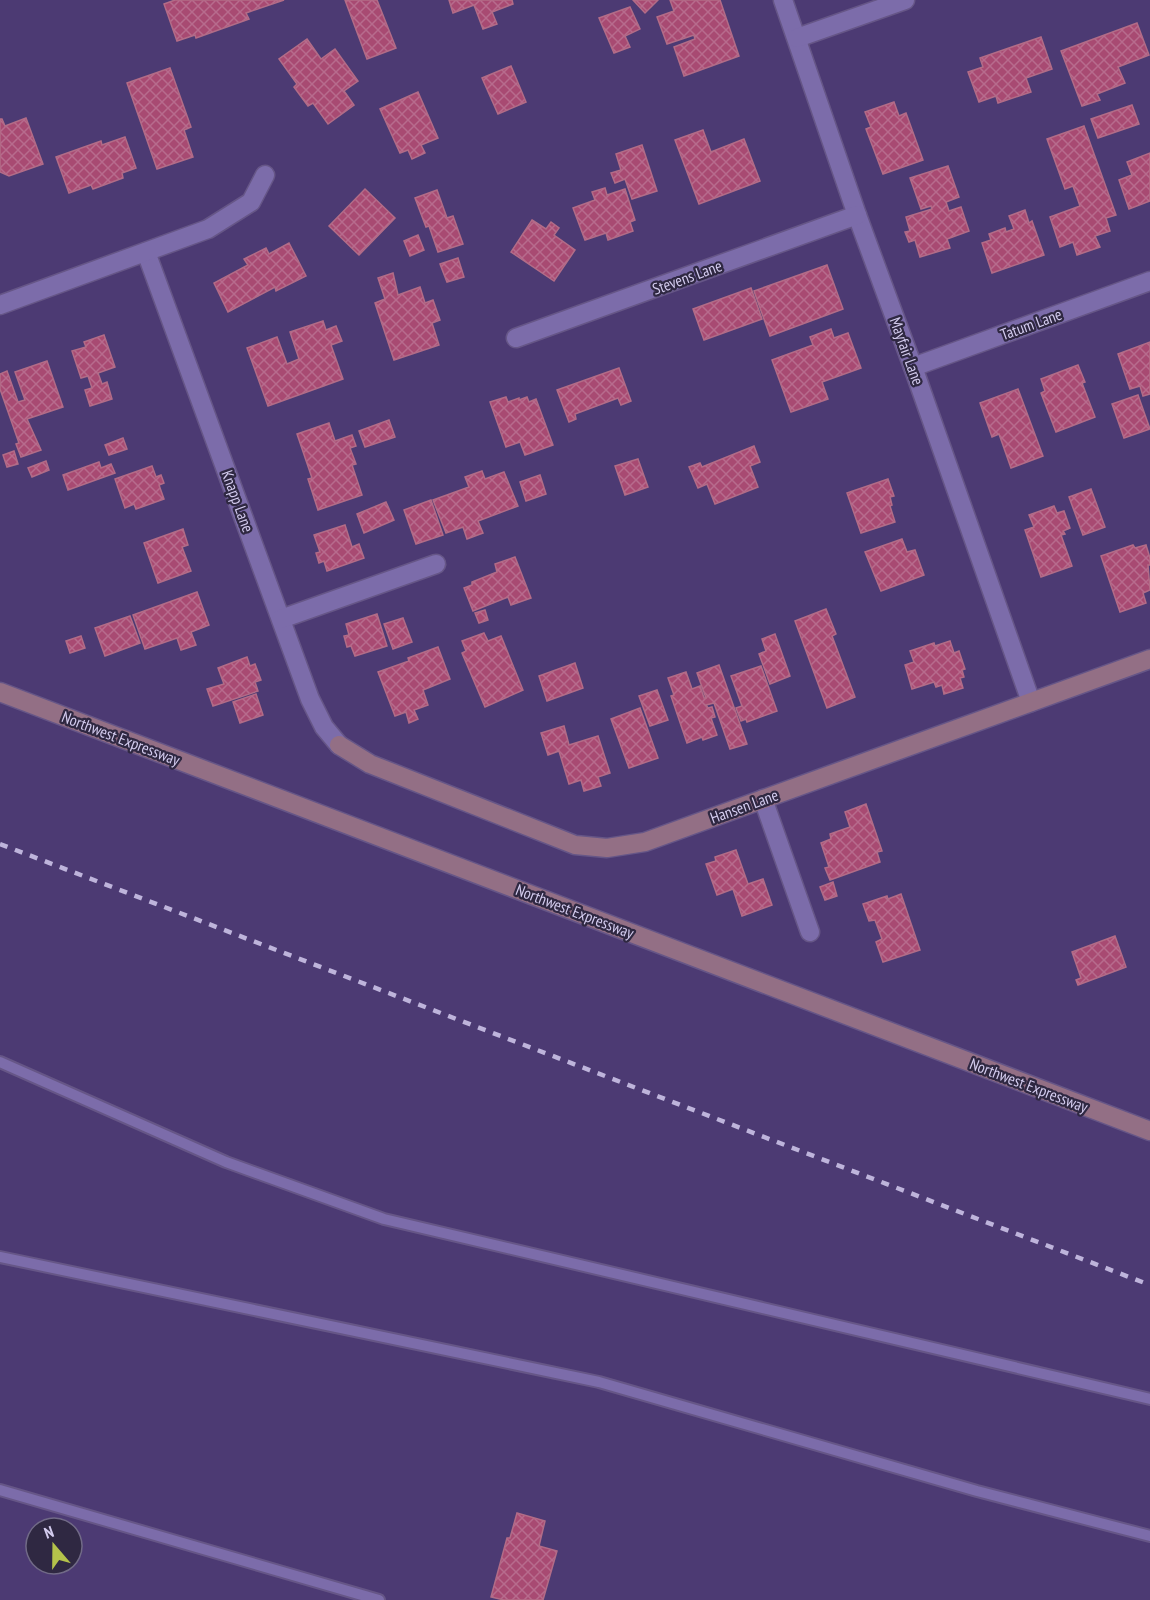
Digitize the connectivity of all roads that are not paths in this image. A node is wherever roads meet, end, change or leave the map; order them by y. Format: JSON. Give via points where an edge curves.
{"nodes":[{"id":1,"x":783,"y":0,"type":"edge"},
{"id":2,"x":906,"y":0,"type":"edge"},
{"id":3,"x":797,"y":39,"type":"junction"},
{"id":4,"x":265,"y":175,"type":"dead end"},
{"id":5,"x":857,"y":215,"type":"junction"},
{"id":6,"x":146,"y":252,"type":"junction"},
{"id":7,"x":1150,"y":281,"type":"edge"},
{"id":8,"x":0,"y":305,"type":"edge"},
{"id":9,"x":516,"y":338,"type":"dead end"},
{"id":10,"x":913,"y":367,"type":"junction"},
{"id":11,"x":436,"y":564,"type":"dead end"},
{"id":12,"x":281,"y":620,"type":"junction"},
{"id":13,"x":1150,"y":659,"type":"edge"},
{"id":14,"x":0,"y":692,"type":"edge"},
{"id":15,"x":1032,"y":702,"type":"junction"},
{"id":16,"x":339,"y":745,"type":"joint"},
{"id":17,"x":763,"y":799,"type":"junction"},
{"id":18,"x":810,"y":932,"type":"dead end"},
{"id":19,"x":0,"y":1062,"type":"edge"},
{"id":20,"x":1150,"y":1131,"type":"edge"},
{"id":21,"x":0,"y":1257,"type":"edge"},
{"id":22,"x":1150,"y":1399,"type":"edge"},
{"id":23,"x":0,"y":1490,"type":"edge"},
{"id":24,"x":1150,"y":1536,"type":"edge"},
{"id":25,"x":379,"y":1600,"type":"edge"}],
"edges":[{"from":1,"to":3,"type":"street","name":"Mayfair Lane"},
{"from":2,"to":3,"type":"street"},
{"from":3,"to":5,"type":"street","name":"Mayfair Lane"},
{"from":4,"to":6,"type":"street","via":[[251,202],[232,216]]},
{"from":5,"to":9,"type":"street","name":"Stevens Lane"},
{"from":5,"to":10,"type":"street","name":"Mayfair Lane"},
{"from":6,"to":8,"type":"street"},
{"from":6,"to":12,"type":"street","name":"Knapp Lane"},
{"from":7,"to":10,"type":"street","name":"Tatum Lane"},
{"from":10,"to":15,"type":"street","name":"Mayfair Lane"},
{"from":11,"to":12,"type":"street"},
{"from":12,"to":16,"type":"street","name":"Knapp Lane","via":[[310,699],[324,727]]},
{"from":13,"to":15,"type":"main road","name":"Hansen Lane"},
{"from":14,"to":20,"type":"main road","name":"Northwest Expressway"},
{"from":15,"to":17,"type":"main road","name":"Hansen Lane"},
{"from":16,"to":17,"type":"main road","name":"Hansen Lane","via":[[370,764],[575,845],[607,848],[645,842]]},
{"from":17,"to":18,"type":"street"},
{"from":19,"to":22,"type":"lane","via":[[226,1162],[384,1219]]},
{"from":21,"to":24,"type":"lane","via":[[599,1382],[977,1491]]},
{"from":23,"to":25,"type":"lane"}]}
